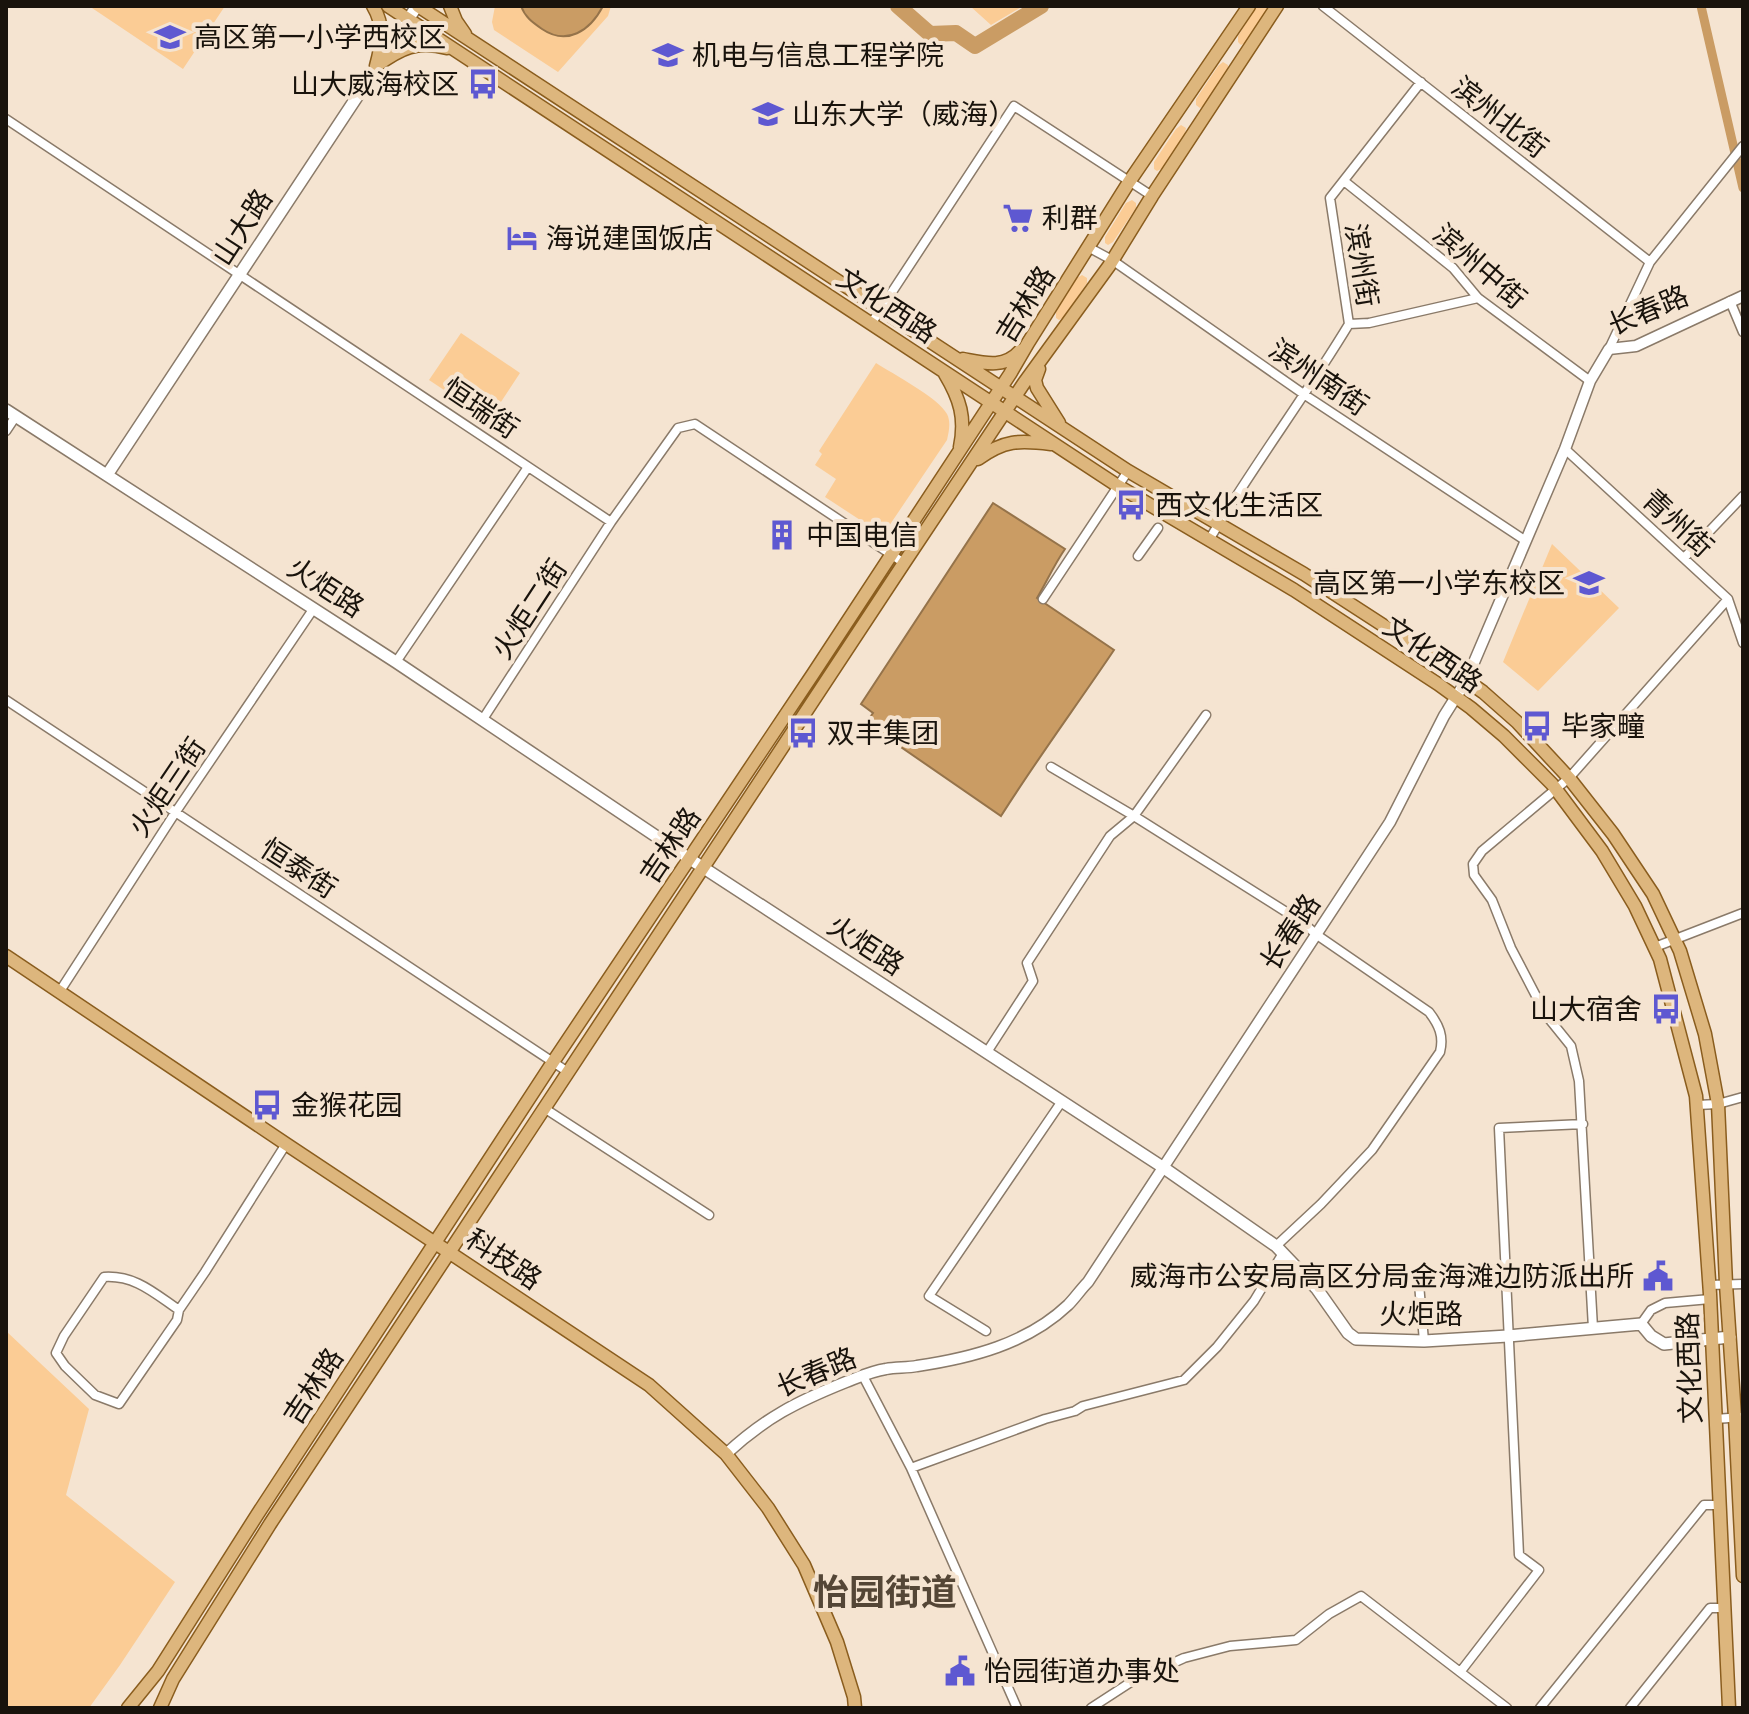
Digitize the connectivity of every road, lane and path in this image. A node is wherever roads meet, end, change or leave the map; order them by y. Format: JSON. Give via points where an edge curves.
{"nodes":[{"id":1,"x":373,"y":6,"type":"edge"},
{"id":2,"x":388,"y":6,"type":"edge"},
{"id":3,"x":417,"y":6,"type":"edge"},
{"id":4,"x":450,"y":6,"type":"edge"},
{"id":5,"x":1249,"y":6,"type":"edge"},
{"id":6,"x":1277,"y":6,"type":"edge"},
{"id":7,"x":1323,"y":6,"type":"edge"},
{"id":8,"x":407,"y":19,"type":"junction"},
{"id":9,"x":469,"y":40,"type":"junction"},
{"id":10,"x":463,"y":55,"type":"junction"},
{"id":11,"x":376,"y":66,"type":"junction"},
{"id":12,"x":1421,"y":82,"type":"junction"},
{"id":13,"x":6,"y":119,"type":"edge"},
{"id":14,"x":1743,"y":146,"type":"edge"},
{"id":15,"x":1344,"y":181,"type":"junction"},
{"id":16,"x":1129,"y":182,"type":"junction"},
{"id":17,"x":1152,"y":196,"type":"junction"},
{"id":18,"x":1088,"y":247,"type":"junction"},
{"id":19,"x":1112,"y":260,"type":"junction"},
{"id":20,"x":1650,"y":262,"type":"junction"},
{"id":21,"x":240,"y":274,"type":"junction"},
{"id":22,"x":1743,"y":296,"type":"edge"},
{"id":23,"x":1478,"y":298,"type":"junction"},
{"id":24,"x":1730,"y":301,"type":"junction"},
{"id":25,"x":881,"y":311,"type":"junction"},
{"id":26,"x":871,"y":324,"type":"junction"},
{"id":27,"x":1349,"y":324,"type":"junction"},
{"id":28,"x":1743,"y":332,"type":"edge"},
{"id":29,"x":1028,"y":343,"type":"junction"},
{"id":30,"x":1609,"y":349,"type":"junction"},
{"id":31,"x":954,"y":357,"type":"junction"},
{"id":32,"x":1044,"y":357,"type":"junction"},
{"id":33,"x":943,"y":371,"type":"junction"},
{"id":34,"x":1590,"y":381,"type":"junction"},
{"id":35,"x":1001,"y":388,"type":"junction"},
{"id":36,"x":1305,"y":395,"type":"junction"},
{"id":37,"x":1015,"y":397,"type":"junction"},
{"id":38,"x":991,"y":403,"type":"junction"},
{"id":39,"x":1006,"y":412,"type":"junction"},
{"id":40,"x":11,"y":413,"type":"edge"},
{"id":41,"x":1063,"y":429,"type":"junction"},
{"id":42,"x":6,"y":431,"type":"edge"},
{"id":43,"x":1055,"y":445,"type":"junction"},
{"id":44,"x":1565,"y":449,"type":"junction"},
{"id":45,"x":960,"y":451,"type":"junction"},
{"id":46,"x":972,"y":463,"type":"junction"},
{"id":47,"x":528,"y":467,"type":"junction"},
{"id":48,"x":1128,"y":471,"type":"junction"},
{"id":49,"x":107,"y":475,"type":"junction"},
{"id":50,"x":1118,"y":486,"type":"junction"},
{"id":51,"x":1743,"y":496,"type":"edge"},
{"id":52,"x":611,"y":522,"type":"junction"},
{"id":53,"x":1219,"y":523,"type":"junction"},
{"id":54,"x":1158,"y":528,"type":"dead end"},
{"id":55,"x":1209,"y":540,"type":"junction"},
{"id":56,"x":1526,"y":541,"type":"junction"},
{"id":57,"x":892,"y":555,"type":"junction"},
{"id":58,"x":1138,"y":556,"type":"dead end"},
{"id":59,"x":1684,"y":558,"type":"junction"},
{"id":60,"x":904,"y":563,"type":"junction"},
{"id":61,"x":1043,"y":599,"type":"dead end"},
{"id":62,"x":1728,"y":599,"type":"junction"},
{"id":63,"x":314,"y":608,"type":"junction"},
{"id":64,"x":1743,"y":643,"type":"edge"},
{"id":65,"x":396,"y":662,"type":"junction"},
{"id":66,"x":1466,"y":681,"type":"junction"},
{"id":67,"x":1456,"y":697,"type":"junction"},
{"id":68,"x":6,"y":700,"type":"edge"},
{"id":69,"x":1206,"y":715,"type":"dead end"},
{"id":70,"x":483,"y":719,"type":"junction"},
{"id":71,"x":1051,"y":767,"type":"dead end"},
{"id":72,"x":1569,"y":778,"type":"junction"},
{"id":73,"x":1556,"y":789,"type":"junction"},
{"id":74,"x":175,"y":813,"type":"junction"},
{"id":75,"x":1134,"y":816,"type":"junction"},
{"id":76,"x":690,"y":859,"type":"junction"},
{"id":77,"x":704,"y":868,"type":"junction"},
{"id":78,"x":1743,"y":913,"type":"edge"},
{"id":79,"x":1317,"y":935,"type":"junction"},
{"id":80,"x":1674,"y":939,"type":"junction"},
{"id":81,"x":1655,"y":947,"type":"junction"},
{"id":82,"x":6,"y":956,"type":"edge"},
{"id":83,"x":60,"y":991,"type":"junction"},
{"id":84,"x":987,"y":1052,"type":"junction"},
{"id":85,"x":553,"y":1062,"type":"junction"},
{"id":86,"x":568,"y":1072,"type":"junction"},
{"id":87,"x":1743,"y":1097,"type":"edge"},
{"id":88,"x":1062,"y":1101,"type":"junction"},
{"id":89,"x":1718,"y":1104,"type":"junction"},
{"id":90,"x":1697,"y":1105,"type":"junction"},
{"id":91,"x":544,"y":1108,"type":"junction"},
{"id":92,"x":1583,"y":1124,"type":"junction"},
{"id":93,"x":286,"y":1144,"type":"junction"},
{"id":94,"x":1164,"y":1168,"type":"junction"},
{"id":95,"x":709,"y":1215,"type":"dead end"},
{"id":96,"x":436,"y":1243,"type":"junction"},
{"id":97,"x":1279,"y":1249,"type":"junction"},
{"id":98,"x":450,"y":1252,"type":"junction"},
{"id":99,"x":1419,"y":1284,"type":"dead end"},
{"id":100,"x":1726,"y":1284,"type":"junction"},
{"id":101,"x":1743,"y":1284,"type":"edge"},
{"id":102,"x":1709,"y":1285,"type":"junction"},
{"id":103,"x":1710,"y":1299,"type":"junction"},
{"id":104,"x":179,"y":1310,"type":"junction"},
{"id":105,"x":1641,"y":1324,"type":"junction"},
{"id":106,"x":1593,"y":1328,"type":"junction"},
{"id":107,"x":986,"y":1331,"type":"dead end"},
{"id":108,"x":1508,"y":1336,"type":"junction"},
{"id":109,"x":1730,"y":1337,"type":"junction"},
{"id":110,"x":1712,"y":1339,"type":"junction"},
{"id":111,"x":1424,"y":1341,"type":"junction"},
{"id":112,"x":863,"y":1376,"type":"junction"},
{"id":113,"x":1739,"y":1417,"type":"edge"},
{"id":114,"x":1715,"y":1419,"type":"junction"},
{"id":115,"x":726,"y":1454,"type":"junction"},
{"id":116,"x":911,"y":1468,"type":"junction"},
{"id":117,"x":1719,"y":1505,"type":"junction"},
{"id":118,"x":1743,"y":1576,"type":"edge"},
{"id":119,"x":1724,"y":1608,"type":"junction"},
{"id":120,"x":1461,"y":1671,"type":"junction"},
{"id":121,"x":128,"y":1708,"type":"edge"},
{"id":122,"x":160,"y":1708,"type":"edge"},
{"id":123,"x":855,"y":1708,"type":"edge"},
{"id":124,"x":1017,"y":1708,"type":"edge"},
{"id":125,"x":1091,"y":1708,"type":"edge"},
{"id":126,"x":1507,"y":1708,"type":"edge"},
{"id":127,"x":1540,"y":1708,"type":"edge"},
{"id":128,"x":1630,"y":1708,"type":"edge"},
{"id":129,"x":1729,"y":1708,"type":"edge"}],
"edges":[{"from":1,"to":11,"type":"main road","via":[[382,41]]},
{"from":2,"to":8,"type":"main road","name":"文化西路"},
{"from":3,"to":8,"type":"main road","name":"山大路"},
{"from":3,"to":9,"type":"main road","name":"文化西路"},
{"from":4,"to":9,"type":"main road"},
{"from":5,"to":16,"type":"main road","name":"吉林路"},
{"from":6,"to":17,"type":"main road","name":"吉林路"},
{"from":7,"to":12,"type":"street","name":"滨州北街"},
{"from":8,"to":10,"type":"main road","name":"文化西路"},
{"from":8,"to":11,"type":"main road","name":"山大路"},
{"from":9,"to":25,"type":"main road","name":"文化西路"},
{"from":10,"to":11,"type":"main road","via":[[417,45]]},
{"from":10,"to":26,"type":"main road","name":"文化西路"},
{"from":11,"to":21,"type":"main road","name":"山大路"},
{"from":12,"to":15,"type":"street","name":"滨州街"},
{"from":12,"to":20,"type":"street","name":"滨州北街"},
{"from":13,"to":21,"type":"street","name":"恒瑞街"},
{"from":14,"to":20,"type":"street"},
{"from":15,"to":23,"type":"street","name":"滨州中街","via":[[1453,268]]},
{"from":15,"to":27,"type":"street","name":"滨州街","via":[[1330,198]]},
{"from":16,"to":17,"type":"street"},
{"from":16,"to":18,"type":"main road","name":"吉林路"},
{"from":16,"to":25,"type":"street","via":[[1014,106]]},
{"from":17,"to":19,"type":"main road","name":"吉林路"},
{"from":18,"to":19,"type":"street","name":"滨州南街"},
{"from":18,"to":29,"type":"main road","name":"吉林路"},
{"from":19,"to":32,"type":"main road","name":"吉林路"},
{"from":19,"to":36,"type":"street","name":"滨州南街"},
{"from":20,"to":30,"type":"street"},
{"from":21,"to":47,"type":"street","name":"恒瑞街"},
{"from":21,"to":49,"type":"main road","name":"山大路"},
{"from":22,"to":24,"type":"street","name":"长春路"},
{"from":23,"to":27,"type":"street"},
{"from":23,"to":34,"type":"street","name":"滨州中街"},
{"from":24,"to":28,"type":"street"},
{"from":24,"to":30,"type":"street","name":"长春路","via":[[1636,346]]},
{"from":25,"to":26,"type":"street"},
{"from":25,"to":31,"type":"main road","name":"文化西路"},
{"from":26,"to":33,"type":"main road","name":"文化西路"},
{"from":27,"to":36,"type":"street","name":"滨州街"},
{"from":29,"to":31,"type":"main road","via":[[999,364]]},
{"from":29,"to":35,"type":"main road","name":"吉林路"},
{"from":30,"to":34,"type":"street","name":"长春路"},
{"from":31,"to":35,"type":"main road","name":"文化西路"},
{"from":32,"to":37,"type":"main road","name":"吉林路"},
{"from":32,"to":41,"type":"main road","via":[[1037,388]]},
{"from":33,"to":38,"type":"main road","name":"文化西路"},
{"from":33,"to":45,"type":"main road","via":[[962,412]]},
{"from":34,"to":44,"type":"street","name":"长春路"},
{"from":35,"to":37,"type":"main road","name":"文化西路"},
{"from":35,"to":38,"type":"main road","name":"吉林路"},
{"from":36,"to":53,"type":"street","name":"滨州街"},
{"from":36,"to":56,"type":"street","name":"滨州南街"},
{"from":37,"to":39,"type":"main road","name":"吉林路"},
{"from":37,"to":41,"type":"main road","name":"文化西路"},
{"from":38,"to":39,"type":"main road","name":"文化西路"},
{"from":38,"to":45,"type":"main road","name":"吉林路"},
{"from":39,"to":43,"type":"main road","name":"文化西路"},
{"from":39,"to":46,"type":"main road","name":"吉林路"},
{"from":40,"to":42,"type":"street"},
{"from":40,"to":49,"type":"main road","name":"火炬路"},
{"from":41,"to":48,"type":"main road","name":"文化西路"},
{"from":43,"to":46,"type":"main road","via":[[1008,443]]},
{"from":43,"to":50,"type":"main road","name":"文化西路"},
{"from":44,"to":56,"type":"street","name":"长春路"},
{"from":44,"to":59,"type":"street","name":"青州街"},
{"from":45,"to":57,"type":"main road","name":"吉林路"},
{"from":46,"to":60,"type":"main road","name":"吉林路"},
{"from":47,"to":52,"type":"street","name":"恒瑞街"},
{"from":47,"to":65,"type":"street"},
{"from":48,"to":50,"type":"street"},
{"from":48,"to":53,"type":"main road","name":"文化西路"},
{"from":49,"to":63,"type":"main road","name":"火炬路"},
{"from":50,"to":55,"type":"main road","name":"文化西路"},
{"from":50,"to":61,"type":"street"},
{"from":51,"to":59,"type":"street"},
{"from":52,"to":57,"type":"street","via":[[678,428],[695,424]]},
{"from":52,"to":70,"type":"street","name":"火炬二街"},
{"from":53,"to":55,"type":"street","name":"滨州街"},
{"from":53,"to":66,"type":"main road","name":"文化西路"},
{"from":54,"to":58,"type":"street"},
{"from":55,"to":67,"type":"main road","name":"文化西路"},
{"from":56,"to":66,"type":"street","name":"长春路"},
{"from":57,"to":60,"type":"street"},
{"from":57,"to":76,"type":"main road","name":"吉林路"},
{"from":59,"to":62,"type":"street","name":"青州街"},
{"from":60,"to":77,"type":"main road","name":"吉林路"},
{"from":62,"to":64,"type":"street","name":"青州街"},
{"from":62,"to":72,"type":"street"},
{"from":63,"to":65,"type":"main road","name":"火炬路"},
{"from":63,"to":74,"type":"street","name":"火炬三街"},
{"from":65,"to":70,"type":"main road","name":"火炬路"},
{"from":66,"to":67,"type":"street","name":"长春路"},
{"from":66,"to":72,"type":"main road","name":"文化西路","via":[[1517,722]]},
{"from":67,"to":73,"type":"main road","name":"文化西路"},
{"from":67,"to":79,"type":"street","name":"长春路","via":[[1390,822]]},
{"from":68,"to":74,"type":"street","name":"恒泰街"},
{"from":69,"to":75,"type":"street"},
{"from":70,"to":76,"type":"main road","name":"火炬路"},
{"from":71,"to":75,"type":"street"},
{"from":72,"to":73,"type":"street"},
{"from":72,"to":80,"type":"main road","name":"文化西路","via":[[1653,894]]},
{"from":73,"to":81,"type":"main road","name":"文化西路","via":[[1602,851]]},
{"from":73,"to":92,"type":"street","via":[[1473,864],[1546,1015],[1571,1046]]},
{"from":74,"to":83,"type":"street","name":"火炬三街"},
{"from":74,"to":85,"type":"street","name":"恒泰街"},
{"from":75,"to":79,"type":"street"},
{"from":75,"to":84,"type":"street","via":[[1110,836],[1027,963],[1033,981]]},
{"from":76,"to":77,"type":"main road","name":"火炬路"},
{"from":76,"to":85,"type":"main road","name":"吉林路"},
{"from":77,"to":84,"type":"main road","name":"火炬路"},
{"from":77,"to":86,"type":"main road","name":"吉林路"},
{"from":78,"to":80,"type":"street"},
{"from":79,"to":94,"type":"street","name":"长春路"},
{"from":79,"to":97,"type":"street","via":[[1429,1012],[1439,1024],[1442,1042],[1372,1150]]},
{"from":80,"to":81,"type":"street"},
{"from":80,"to":89,"type":"main road","name":"文化西路","via":[[1705,1034]]},
{"from":81,"to":90,"type":"main road","name":"文化西路"},
{"from":82,"to":83,"type":"main road","name":"科技路"},
{"from":83,"to":93,"type":"main road","name":"科技路"},
{"from":84,"to":88,"type":"main road","name":"火炬路"},
{"from":85,"to":86,"type":"street","name":"恒泰街"},
{"from":85,"to":96,"type":"main road","name":"吉林路"},
{"from":86,"to":91,"type":"main road","name":"吉林路"},
{"from":87,"to":89,"type":"street"},
{"from":88,"to":94,"type":"main road","name":"火炬路"},
{"from":88,"to":107,"type":"street","via":[[929,1296]]},
{"from":89,"to":90,"type":"street"},
{"from":89,"to":100,"type":"main road","name":"文化西路"},
{"from":90,"to":102,"type":"main road","name":"文化西路"},
{"from":91,"to":95,"type":"street"},
{"from":91,"to":98,"type":"main road","name":"吉林路"},
{"from":92,"to":106,"type":"street"},
{"from":92,"to":108,"type":"street","via":[[1499,1128]]},
{"from":93,"to":96,"type":"main road","name":"科技路"},
{"from":93,"to":104,"type":"street"},
{"from":94,"to":97,"type":"main road","name":"火炬路"},
{"from":94,"to":112,"type":"street","name":"长春路","via":[[1088,1282],[1044,1323],[986,1352]]},
{"from":96,"to":98,"type":"main road","name":"科技路"},
{"from":96,"to":121,"type":"main road","name":"吉林路","via":[[158,1671]]},
{"from":97,"to":111,"type":"main road","name":"火炬路","via":[[1356,1339]]},
{"from":97,"to":116,"type":"street","via":[[1254,1301],[1184,1380],[1083,1406]]},
{"from":98,"to":115,"type":"main road","name":"科技路","via":[[649,1385]]},
{"from":98,"to":122,"type":"main road","name":"吉林路","via":[[270,1524]]},
{"from":99,"to":111,"type":"street"},
{"from":100,"to":101,"type":"street"},
{"from":100,"to":102,"type":"street"},
{"from":100,"to":109,"type":"main road","name":"文化西路"},
{"from":102,"to":103,"type":"main road","name":"文化西路"},
{"from":103,"to":105,"type":"street","via":[[1665,1303]]},
{"from":103,"to":110,"type":"main road","name":"文化西路"},
{"from":104,"to":104,"type":"street","via":[[119,1404],[95,1395],[56,1353],[104,1277],[138,1282]]},
{"from":105,"to":106,"type":"main road","name":"火炬路"},
{"from":105,"to":110,"type":"main road","via":[[1664,1344]]},
{"from":106,"to":108,"type":"main road","name":"火炬路"},
{"from":108,"to":111,"type":"main road","name":"火炬路"},
{"from":108,"to":120,"type":"street","via":[[1519,1555],[1539,1570]]},
{"from":109,"to":110,"type":"main road"},
{"from":109,"to":113,"type":"main road","name":"文化西路"},
{"from":110,"to":114,"type":"main road","name":"文化西路"},
{"from":112,"to":115,"type":"street","name":"长春路","via":[[780,1412]]},
{"from":112,"to":116,"type":"street"},
{"from":113,"to":114,"type":"street"},
{"from":113,"to":118,"type":"main road","name":"文化西路"},
{"from":114,"to":117,"type":"main road","name":"文化西路"},
{"from":115,"to":123,"type":"main road","name":"科技路","via":[[804,1565],[837,1642]]},
{"from":116,"to":124,"type":"street"},
{"from":117,"to":119,"type":"main road","name":"文化西路"},
{"from":117,"to":127,"type":"street","via":[[1704,1505]]},
{"from":119,"to":128,"type":"street","via":[[1710,1608]]},
{"from":119,"to":129,"type":"main road","name":"文化西路"},
{"from":120,"to":125,"type":"street","via":[[1361,1596],[1296,1640],[1230,1646],[1184,1658]]},
{"from":120,"to":126,"type":"street"}]}
